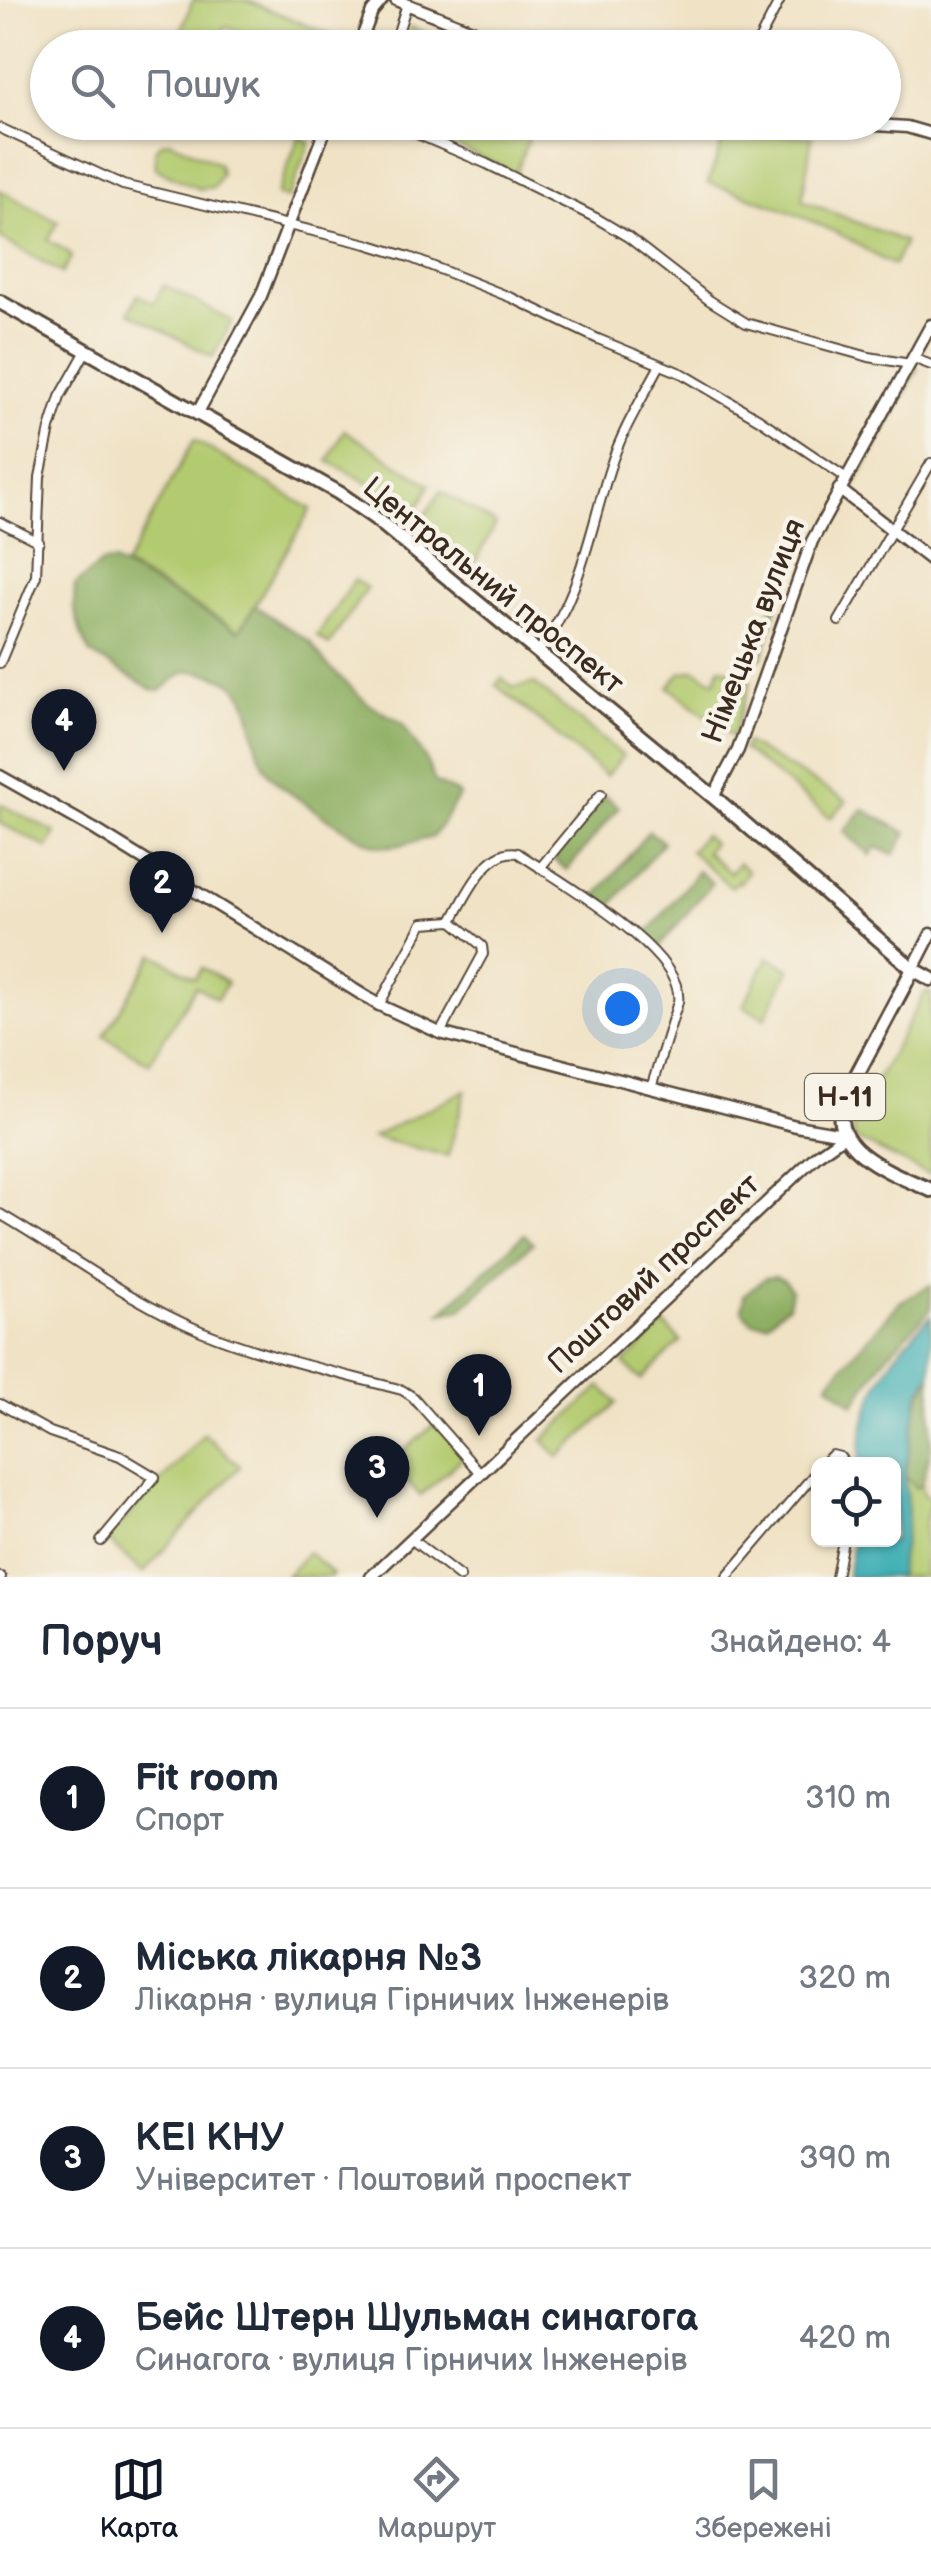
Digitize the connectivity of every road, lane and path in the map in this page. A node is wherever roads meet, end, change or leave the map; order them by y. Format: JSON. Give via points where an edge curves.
{"nodes":[{"id":1,"x":382,"y":0,"type":"edge"},
{"id":2,"x":780,"y":0,"type":"edge"},
{"id":3,"x":402,"y":2,"type":"edge"},
{"id":4,"x":365,"y":30,"type":"edge"},
{"id":5,"x":397,"y":30,"type":"edge"},
{"id":6,"x":472,"y":30,"type":"edge"},
{"id":7,"x":764,"y":30,"type":"edge"},
{"id":8,"x":901,"y":127,"type":"edge"},
{"id":9,"x":0,"y":128,"type":"edge"},
{"id":10,"x":931,"y":134,"type":"edge"},
{"id":11,"x":321,"y":140,"type":"edge"},
{"id":12,"x":430,"y":140,"type":"edge"},
{"id":13,"x":288,"y":223,"type":"junction"},
{"id":14,"x":0,"y":302,"type":"edge"},
{"id":15,"x":931,"y":325,"type":"edge"},
{"id":16,"x":86,"y":350,"type":"junction"},
{"id":17,"x":911,"y":361,"type":"junction"},
{"id":18,"x":660,"y":365,"type":"junction"},
{"id":19,"x":931,"y":365,"type":"edge"},
{"id":20,"x":197,"y":414,"type":"junction"},
{"id":21,"x":931,"y":463,"type":"edge"},
{"id":22,"x":845,"y":477,"type":"junction"},
{"id":23,"x":839,"y":489,"type":"junction"},
{"id":24,"x":0,"y":522,"type":"edge"},
{"id":25,"x":893,"y":532,"type":"junction"},
{"id":26,"x":39,"y":542,"type":"junction"},
{"id":27,"x":931,"y":560,"type":"edge"},
{"id":28,"x":838,"y":621,"type":"dead end"},
{"id":29,"x":537,"y":653,"type":"junction"},
{"id":30,"x":0,"y":663,"type":"edge"},
{"id":31,"x":0,"y":776,"type":"edge"},
{"id":32,"x":601,"y":794,"type":"dead end"},
{"id":33,"x":713,"y":797,"type":"junction"},
{"id":34,"x":540,"y":868,"type":"junction"},
{"id":35,"x":452,"y":921,"type":"junction"},
{"id":36,"x":931,"y":934,"type":"edge"},
{"id":37,"x":913,"y":970,"type":"junction"},
{"id":38,"x":931,"y":979,"type":"edge"},
{"id":39,"x":379,"y":1005,"type":"junction"},
{"id":40,"x":440,"y":1032,"type":"junction"},
{"id":41,"x":650,"y":1088,"type":"junction"},
{"id":42,"x":844,"y":1135,"type":"junction"},
{"id":43,"x":931,"y":1190,"type":"edge"},
{"id":44,"x":0,"y":1214,"type":"edge"},
{"id":45,"x":0,"y":1404,"type":"edge"},
{"id":46,"x":480,"y":1473,"type":"junction"},
{"id":47,"x":811,"y":1479,"type":"edge"},
{"id":48,"x":410,"y":1539,"type":"junction"},
{"id":49,"x":100,"y":1541,"type":"dead end"},
{"id":50,"x":842,"y":1547,"type":"edge"},
{"id":51,"x":371,"y":1577,"type":"edge"},
{"id":52,"x":460,"y":1577,"type":"edge"},
{"id":53,"x":728,"y":1577,"type":"edge"},
{"id":54,"x":836,"y":1577,"type":"edge"}],
"edges":[{"from":1,"to":4,"type":"street"},
{"from":2,"to":7,"type":"street"},
{"from":3,"to":5,"type":"street"},
{"from":3,"to":6,"type":"street"},
{"from":8,"to":10,"type":"street"},
{"from":9,"to":13,"type":"street","via":[[156,196]]},
{"from":11,"to":13,"type":"street"},
{"from":12,"to":17,"type":"street","via":[[596,218],[746,323],[868,357]]},
{"from":13,"to":18,"type":"street","via":[[409,256]]},
{"from":13,"to":20,"type":"street","via":[[261,296]]},
{"from":14,"to":16,"type":"main road","name":"Центральний проспект"},
{"from":15,"to":17,"type":"street","name":"Німецька вулиця"},
{"from":16,"to":20,"type":"main road","name":"Центральний проспект"},
{"from":16,"to":26,"type":"street","via":[[60,397],[44,456]]},
{"from":17,"to":19,"type":"street"},
{"from":17,"to":22,"type":"street","name":"Німецька вулиця"},
{"from":18,"to":22,"type":"street","via":[[760,419]]},
{"from":18,"to":29,"type":"street","via":[[620,440],[572,595]]},
{"from":20,"to":29,"type":"main road","name":"Центральний проспект","via":[[375,518]]},
{"from":21,"to":25,"type":"street"},
{"from":22,"to":23,"type":"street","name":"Німецька вулиця"},
{"from":23,"to":25,"type":"street"},
{"from":23,"to":33,"type":"street","name":"Німецька вулиця","via":[[802,563],[738,750]]},
{"from":24,"to":26,"type":"street"},
{"from":25,"to":27,"type":"street"},
{"from":25,"to":28,"type":"street"},
{"from":26,"to":30,"type":"street","via":[[31,594]]},
{"from":29,"to":33,"type":"main road","name":"Центральний проспект"},
{"from":31,"to":39,"type":"street"},
{"from":32,"to":34,"type":"street"},
{"from":33,"to":37,"type":"main road","name":"Центральний проспект"},
{"from":34,"to":35,"type":"street","via":[[518,853],[502,854],[476,876]]},
{"from":34,"to":41,"type":"street","via":[[658,954],[678,983]]},
{"from":35,"to":39,"type":"street","via":[[423,923]]},
{"from":35,"to":40,"type":"street","via":[[483,954]]},
{"from":36,"to":37,"type":"street"},
{"from":37,"to":38,"type":"main road","name":"Центральний проспект"},
{"from":37,"to":42,"type":"main road","number":"Н-11","via":[[845,1097]]},
{"from":39,"to":40,"type":"street"},
{"from":40,"to":41,"type":"street"},
{"from":41,"to":42,"type":"street"},
{"from":42,"to":43,"type":"main road","number":"Н-11","via":[[872,1160]]},
{"from":42,"to":46,"type":"street","name":"Поштовий проспект","via":[[816,1154]]},
{"from":44,"to":46,"type":"street","via":[[198,1330],[402,1390]]},
{"from":45,"to":49,"type":"street","via":[[154,1477]]},
{"from":46,"to":48,"type":"street","name":"Поштовий проспект"},
{"from":47,"to":53,"type":"street"},
{"from":48,"to":51,"type":"street","name":"Поштовий проспект"},
{"from":48,"to":52,"type":"street"},
{"from":50,"to":54,"type":"street"}]}
